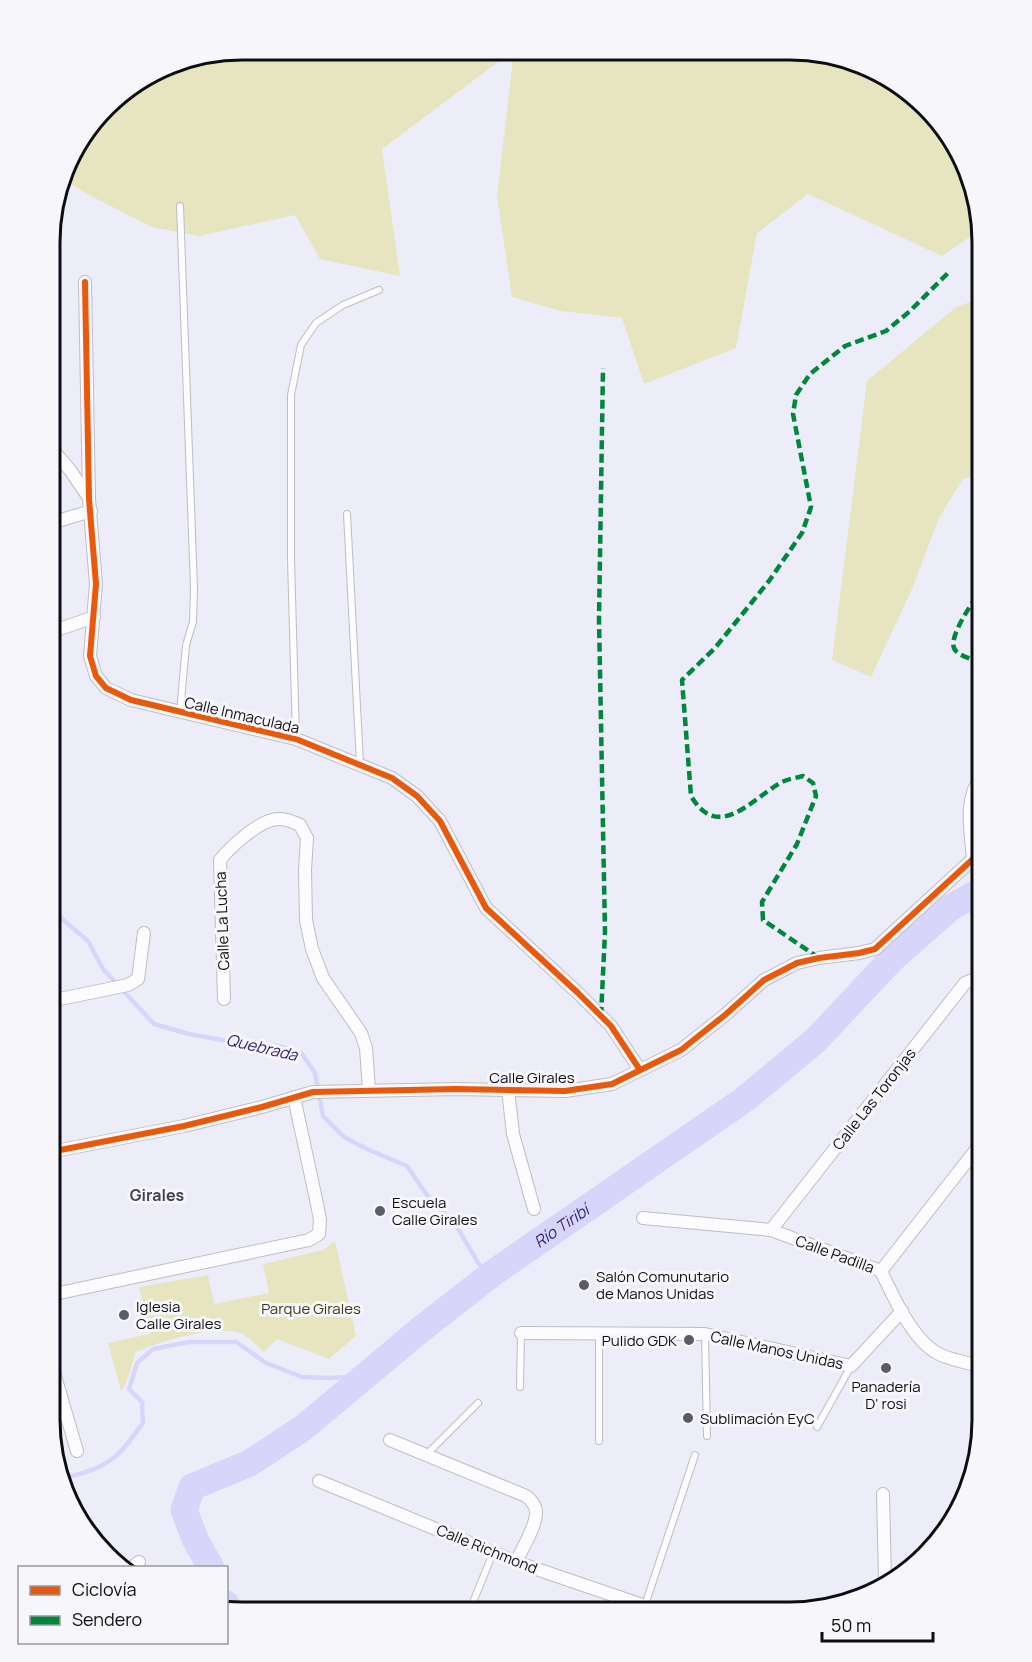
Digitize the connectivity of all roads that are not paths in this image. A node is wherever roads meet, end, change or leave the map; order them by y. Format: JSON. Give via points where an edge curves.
{"nodes":[{"id":1,"x":180,"y":206,"type":"dead end"},
{"id":2,"x":85,"y":282,"type":"dead end"},
{"id":3,"x":379,"y":290,"type":"dead end"},
{"id":4,"x":60,"y":458,"type":"edge"},
{"id":5,"x":90,"y":505,"type":"junction"},
{"id":6,"x":347,"y":514,"type":"dead end"},
{"id":7,"x":60,"y":520,"type":"edge"},
{"id":8,"x":94,"y":616,"type":"junction"},
{"id":9,"x":60,"y":629,"type":"edge"},
{"id":10,"x":180,"y":712,"type":"junction"},
{"id":11,"x":296,"y":739,"type":"junction"},
{"id":12,"x":360,"y":764,"type":"junction"},
{"id":13,"x":972,"y":798,"type":"edge"},
{"id":14,"x":972,"y":829,"type":"edge"},
{"id":15,"x":972,"y":862,"type":"edge"},
{"id":16,"x":144,"y":933,"type":"dead end"},
{"id":17,"x":972,"y":980,"type":"edge"},
{"id":18,"x":60,"y":999,"type":"edge"},
{"id":19,"x":224,"y":999,"type":"dead end"},
{"id":20,"x":640,"y":1070,"type":"junction"},
{"id":21,"x":369,"y":1089,"type":"junction"},
{"id":22,"x":508,"y":1089,"type":"junction"},
{"id":23,"x":294,"y":1097,"type":"junction"},
{"id":24,"x":60,"y":1150,"type":"edge"},
{"id":25,"x":972,"y":1155,"type":"edge"},
{"id":26,"x":534,"y":1209,"type":"dead end"},
{"id":27,"x":643,"y":1218,"type":"dead end"},
{"id":28,"x":771,"y":1230,"type":"junction"},
{"id":29,"x":881,"y":1271,"type":"junction"},
{"id":30,"x":60,"y":1293,"type":"edge"},
{"id":31,"x":902,"y":1311,"type":"junction"},
{"id":32,"x":521,"y":1333,"type":"joint"},
{"id":33,"x":705,"y":1334,"type":"junction"},
{"id":34,"x":599,"y":1335,"type":"junction"},
{"id":35,"x":972,"y":1364,"type":"edge"},
{"id":36,"x":850,"y":1366,"type":"junction"},
{"id":37,"x":520,"y":1387,"type":"dead end"},
{"id":38,"x":60,"y":1393,"type":"edge"},
{"id":39,"x":478,"y":1403,"type":"dead end"},
{"id":40,"x":817,"y":1426,"type":"dead end"},
{"id":41,"x":707,"y":1436,"type":"dead end"},
{"id":42,"x":390,"y":1440,"type":"dead end"},
{"id":43,"x":599,"y":1441,"type":"dead end"},
{"id":44,"x":77,"y":1451,"type":"dead end"},
{"id":45,"x":427,"y":1454,"type":"junction"},
{"id":46,"x":695,"y":1455,"type":"dead end"},
{"id":47,"x":319,"y":1481,"type":"dead end"},
{"id":48,"x":883,"y":1494,"type":"dead end"},
{"id":49,"x":494,"y":1552,"type":"junction"},
{"id":50,"x":516,"y":1562,"type":"junction"},
{"id":51,"x":885,"y":1575,"type":"edge"},
{"id":52,"x":473,"y":1602,"type":"edge"},
{"id":53,"x":633,"y":1602,"type":"edge"},
{"id":54,"x":646,"y":1602,"type":"edge"}],
"edges":[{"from":1,"to":10,"type":"lane","via":[[194,588]]},
{"from":2,"to":5,"type":"street","name":"Calle Inmaculada"},
{"from":3,"to":11,"type":"lane","via":[[343,305],[316,323],[301,345],[291,395]]},
{"from":4,"to":5,"type":"street"},
{"from":5,"to":7,"type":"street"},
{"from":5,"to":8,"type":"street","name":"Calle Inmaculada","via":[[95,559]]},
{"from":6,"to":12,"type":"lane"},
{"from":8,"to":9,"type":"street"},
{"from":8,"to":10,"type":"street","name":"Calle Inmaculada","via":[[90,656],[96,675],[106,688],[131,700]]},
{"from":10,"to":11,"type":"street","name":"Calle Inmaculada"},
{"from":11,"to":12,"type":"street","name":"Calle Inmaculada"},
{"from":12,"to":20,"type":"street","name":"Calle Inmaculada","via":[[392,778],[417,796],[440,821],[486,908],[611,1026]]},
{"from":13,"to":14,"type":"street"},
{"from":15,"to":20,"type":"street","name":"Calle Girales","via":[[875,949],[797,963],[764,980],[681,1050]]},
{"from":16,"to":18,"type":"street","via":[[138,979],[128,985]]},
{"from":17,"to":28,"type":"street","name":"Calle Las Toronjas","via":[[965,983]]},
{"from":19,"to":21,"type":"street","name":"Calle La Lucha","via":[[220,860],[231,847],[272,820],[286,819],[300,825],[307,838],[306,920],[312,949],[323,978],[361,1033]]},
{"from":20,"to":22,"type":"street","name":"Calle Girales","via":[[612,1084],[565,1091]]},
{"from":21,"to":22,"type":"street","name":"Calle Girales"},
{"from":21,"to":23,"type":"street","name":"Calle Girales"},
{"from":22,"to":26,"type":"street","via":[[513,1134]]},
{"from":23,"to":24,"type":"street","name":"Calle Girales","via":[[184,1126]]},
{"from":23,"to":30,"type":"street","via":[[320,1220],[319,1234],[309,1240]]},
{"from":25,"to":29,"type":"street"},
{"from":27,"to":28,"type":"street","name":"Calle Padilla"},
{"from":28,"to":29,"type":"street","name":"Calle Padilla"},
{"from":29,"to":31,"type":"street","name":"Calle Padilla"},
{"from":31,"to":35,"type":"street","name":"Calle Padilla","via":[[918,1336],[935,1352]]},
{"from":31,"to":36,"type":"street","name":"Calle Manos Unidas"},
{"from":32,"to":34,"type":"street","name":"Calle Manos Unidas"},
{"from":32,"to":37,"type":"lane"},
{"from":33,"to":34,"type":"street","name":"Calle Manos Unidas"},
{"from":33,"to":36,"type":"street","name":"Calle Manos Unidas"},
{"from":33,"to":41,"type":"lane"},
{"from":34,"to":43,"type":"lane"},
{"from":36,"to":40,"type":"lane"},
{"from":38,"to":44,"type":"street"},
{"from":39,"to":45,"type":"lane"},
{"from":42,"to":45,"type":"street"},
{"from":45,"to":50,"type":"street","via":[[526,1496],[534,1503],[534,1523]]},
{"from":46,"to":54,"type":"lane"},
{"from":47,"to":49,"type":"street","name":"Calle Richmond"},
{"from":48,"to":51,"type":"street"},
{"from":49,"to":50,"type":"street","name":"Calle Richmond"},
{"from":49,"to":52,"type":"lane"},
{"from":50,"to":53,"type":"street","name":"Calle Richmond"}]}
